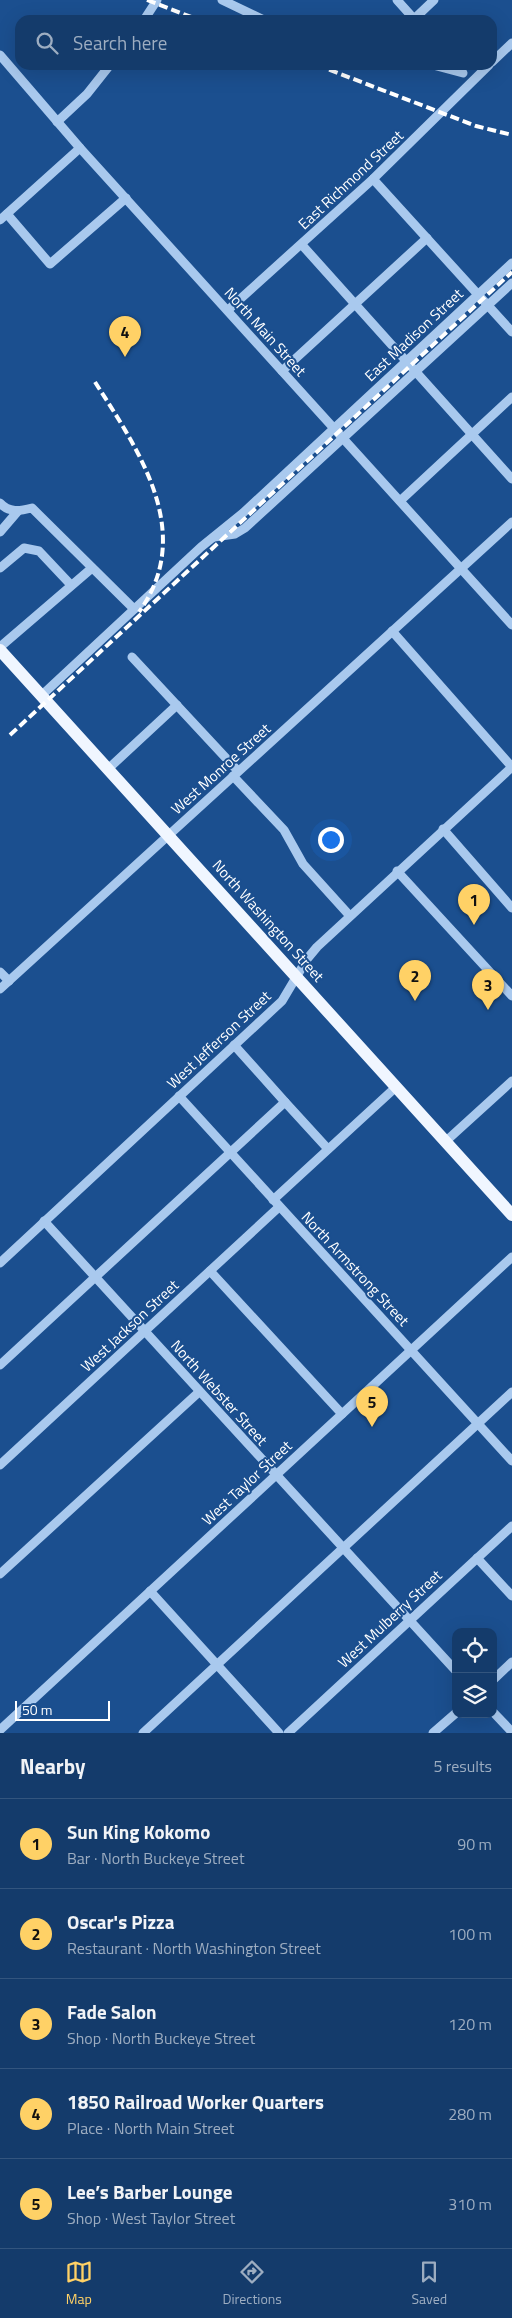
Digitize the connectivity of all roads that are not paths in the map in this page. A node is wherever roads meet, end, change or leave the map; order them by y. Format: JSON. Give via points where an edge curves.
{"nodes":[{"id":1,"x":157,"y":0,"type":"edge"},
{"id":2,"x":222,"y":0,"type":"edge"},
{"id":3,"x":397,"y":0,"type":"edge"},
{"id":4,"x":434,"y":0,"type":"edge"},
{"id":5,"x":147,"y":15,"type":"edge"},
{"id":6,"x":254,"y":15,"type":"edge"},
{"id":7,"x":411,"y":15,"type":"edge"},
{"id":8,"x":419,"y":15,"type":"edge"},
{"id":9,"x":512,"y":43,"type":"edge"},
{"id":10,"x":0,"y":56,"type":"edge"},
{"id":11,"x":497,"y":57,"type":"edge"},
{"id":12,"x":106,"y":70,"type":"edge"},
{"id":13,"x":452,"y":70,"type":"edge"},
{"id":14,"x":460,"y":70,"type":"edge"},
{"id":15,"x":484,"y":70,"type":"edge"},
{"id":16,"x":463,"y":73,"type":"junction"},
{"id":17,"x":472,"y":82,"type":"junction"},
{"id":18,"x":57,"y":122,"type":"junction"},
{"id":19,"x":80,"y":148,"type":"junction"},
{"id":20,"x":373,"y":178,"type":"junction"},
{"id":21,"x":126,"y":198,"type":"junction"},
{"id":22,"x":4,"y":217,"type":"edge"},
{"id":23,"x":427,"y":238,"type":"junction"},
{"id":24,"x":302,"y":245,"type":"junction"},
{"id":25,"x":512,"y":262,"type":"edge"},
{"id":26,"x":512,"y":283,"type":"edge"},
{"id":27,"x":478,"y":294,"type":"junction"},
{"id":28,"x":355,"y":306,"type":"junction"},
{"id":29,"x":488,"y":306,"type":"junction"},
{"id":30,"x":228,"y":310,"type":"junction"},
{"id":31,"x":512,"y":332,"type":"edge"},
{"id":32,"x":407,"y":360,"type":"junction"},
{"id":33,"x":282,"y":371,"type":"junction"},
{"id":34,"x":417,"y":371,"type":"junction"},
{"id":35,"x":512,"y":397,"type":"edge"},
{"id":36,"x":334,"y":428,"type":"junction"},
{"id":37,"x":472,"y":434,"type":"junction"},
{"id":38,"x":343,"y":438,"type":"junction"},
{"id":39,"x":512,"y":479,"type":"edge"},
{"id":40,"x":400,"y":501,"type":"junction"},
{"id":41,"x":0,"y":503,"type":"edge"},
{"id":42,"x":18,"y":511,"type":"junction"},
{"id":43,"x":512,"y":522,"type":"edge"},
{"id":44,"x":0,"y":532,"type":"edge"},
{"id":45,"x":215,"y":535,"type":"junction"},
{"id":46,"x":0,"y":568,"type":"edge"},
{"id":47,"x":92,"y":568,"type":"junction"},
{"id":48,"x":461,"y":568,"type":"junction"},
{"id":49,"x":71,"y":585,"type":"junction"},
{"id":50,"x":134,"y":609,"type":"junction"},
{"id":51,"x":512,"y":625,"type":"edge"},
{"id":52,"x":392,"y":631,"type":"junction"},
{"id":53,"x":0,"y":648,"type":"edge"},
{"id":54,"x":132,"y":657,"type":"dead end"},
{"id":55,"x":42,"y":695,"type":"junction"},
{"id":56,"x":177,"y":705,"type":"junction"},
{"id":57,"x":108,"y":769,"type":"junction"},
{"id":58,"x":511,"y":770,"type":"edge"},
{"id":59,"x":236,"y":774,"type":"junction"},
{"id":60,"x":443,"y":830,"type":"junction"},
{"id":61,"x":168,"y":836,"type":"junction"},
{"id":62,"x":397,"y":871,"type":"junction"},
{"id":63,"x":512,"y":908,"type":"edge"},
{"id":64,"x":350,"y":916,"type":"junction"},
{"id":65,"x":0,"y":972,"type":"edge"},
{"id":66,"x":297,"y":978,"type":"junction"},
{"id":67,"x":9,"y":981,"type":"junction"},
{"id":68,"x":0,"y":989,"type":"edge"},
{"id":69,"x":512,"y":996,"type":"edge"},
{"id":70,"x":234,"y":1045,"type":"junction"},
{"id":71,"x":512,"y":1081,"type":"edge"},
{"id":72,"x":396,"y":1087,"type":"junction"},
{"id":73,"x":179,"y":1096,"type":"junction"},
{"id":74,"x":285,"y":1102,"type":"junction"},
{"id":75,"x":445,"y":1142,"type":"junction"},
{"id":76,"x":328,"y":1149,"type":"junction"},
{"id":77,"x":230,"y":1153,"type":"junction"},
{"id":78,"x":276,"y":1204,"type":"junction"},
{"id":79,"x":512,"y":1215,"type":"edge"},
{"id":80,"x":44,"y":1222,"type":"junction"},
{"id":81,"x":512,"y":1257,"type":"edge"},
{"id":82,"x":0,"y":1264,"type":"edge"},
{"id":83,"x":210,"y":1271,"type":"junction"},
{"id":84,"x":95,"y":1278,"type":"junction"},
{"id":85,"x":145,"y":1331,"type":"junction"},
{"id":86,"x":411,"y":1351,"type":"junction"},
{"id":87,"x":0,"y":1365,"type":"edge"},
{"id":88,"x":199,"y":1392,"type":"junction"},
{"id":89,"x":512,"y":1392,"type":"edge"},
{"id":90,"x":342,"y":1414,"type":"junction"},
{"id":91,"x":478,"y":1423,"type":"junction"},
{"id":92,"x":512,"y":1461,"type":"edge"},
{"id":93,"x":0,"y":1465,"type":"edge"},
{"id":94,"x":275,"y":1475,"type":"junction"},
{"id":95,"x":512,"y":1526,"type":"edge"},
{"id":96,"x":342,"y":1548,"type":"junction"},
{"id":97,"x":477,"y":1558,"type":"junction"},
{"id":98,"x":0,"y":1574,"type":"edge"},
{"id":99,"x":150,"y":1591,"type":"junction"},
{"id":100,"x":512,"y":1596,"type":"edge"},
{"id":101,"x":409,"y":1621,"type":"junction"},
{"id":102,"x":512,"y":1662,"type":"edge"},
{"id":103,"x":218,"y":1665,"type":"junction"},
{"id":104,"x":452,"y":1667,"type":"edge"},
{"id":105,"x":497,"y":1676,"type":"edge"},
{"id":106,"x":497,"y":1716,"type":"edge"},
{"id":107,"x":452,"y":1717,"type":"edge"},
{"id":108,"x":0,"y":1730,"type":"edge"},
{"id":109,"x":512,"y":1732,"type":"edge"},
{"id":110,"x":143,"y":1733,"type":"edge"},
{"id":111,"x":279,"y":1733,"type":"edge"},
{"id":112,"x":288,"y":1733,"type":"edge"},
{"id":113,"x":434,"y":1733,"type":"edge"}],
"edges":[{"from":1,"to":5,"type":"street"},
{"from":2,"to":6,"type":"street"},
{"from":3,"to":7,"type":"street"},
{"from":4,"to":8,"type":"street"},
{"from":9,"to":11,"type":"street"},
{"from":10,"to":18,"type":"street","name":"North Main Street"},
{"from":12,"to":18,"type":"street","via":[[87,94]]},
{"from":13,"to":16,"type":"street"},
{"from":14,"to":16,"type":"street"},
{"from":15,"to":17,"type":"street","name":"East Richmond Street"},
{"from":16,"to":17,"type":"street"},
{"from":17,"to":20,"type":"street","name":"East Richmond Street"},
{"from":18,"to":19,"type":"street","name":"North Main Street"},
{"from":19,"to":21,"type":"street","name":"North Main Street"},
{"from":19,"to":22,"type":"street"},
{"from":20,"to":23,"type":"street"},
{"from":20,"to":24,"type":"street","name":"East Richmond Street"},
{"from":21,"to":22,"type":"street","via":[[50,264]]},
{"from":21,"to":30,"type":"street","name":"North Main Street"},
{"from":23,"to":27,"type":"street"},
{"from":23,"to":28,"type":"street"},
{"from":24,"to":28,"type":"street"},
{"from":24,"to":30,"type":"street","name":"East Richmond Street"},
{"from":25,"to":27,"type":"street","name":"East Madison Street"},
{"from":26,"to":29,"type":"street","name":"East Madison Street"},
{"from":27,"to":29,"type":"street"},
{"from":27,"to":32,"type":"street","name":"East Madison Street"},
{"from":28,"to":32,"type":"street"},
{"from":28,"to":33,"type":"street"},
{"from":29,"to":31,"type":"street"},
{"from":29,"to":34,"type":"street","name":"East Madison Street"},
{"from":30,"to":33,"type":"street","name":"North Main Street"},
{"from":32,"to":34,"type":"street"},
{"from":32,"to":36,"type":"street","name":"East Madison Street"},
{"from":33,"to":36,"type":"street","name":"North Main Street"},
{"from":34,"to":37,"type":"street"},
{"from":34,"to":38,"type":"street","name":"East Madison Street"},
{"from":35,"to":37,"type":"street"},
{"from":36,"to":38,"type":"street","name":"North Main Street"},
{"from":36,"to":45,"type":"street","name":"East Madison Street"},
{"from":37,"to":39,"type":"street"},
{"from":37,"to":40,"type":"street"},
{"from":38,"to":40,"type":"street","name":"North Main Street"},
{"from":38,"to":45,"type":"street","name":"East Madison Street","via":[[242,530],[235,534]]},
{"from":40,"to":48,"type":"street","name":"North Main Street"},
{"from":41,"to":42,"type":"street"},
{"from":42,"to":44,"type":"street"},
{"from":42,"to":47,"type":"street","via":[[32,508]]},
{"from":43,"to":48,"type":"street","name":"West Monroe Street"},
{"from":45,"to":50,"type":"street","name":"East Madison Street"},
{"from":46,"to":49,"type":"street","via":[[24,548],[39,551]]},
{"from":47,"to":49,"type":"street"},
{"from":47,"to":50,"type":"street"},
{"from":48,"to":51,"type":"street","name":"North Main Street"},
{"from":48,"to":52,"type":"street","name":"West Monroe Street"},
{"from":49,"to":53,"type":"street"},
{"from":50,"to":55,"type":"street","name":"East Madison Street"},
{"from":52,"to":58,"type":"street"},
{"from":52,"to":59,"type":"street","name":"West Monroe Street"},
{"from":53,"to":55,"type":"main road","name":"North Washington Street"},
{"from":54,"to":56,"type":"street"},
{"from":55,"to":57,"type":"main road","name":"North Washington Street"},
{"from":56,"to":57,"type":"street"},
{"from":56,"to":59,"type":"street"},
{"from":57,"to":61,"type":"main road","name":"North Washington Street"},
{"from":58,"to":60,"type":"street","name":"West Jefferson Street"},
{"from":59,"to":61,"type":"street","name":"West Monroe Street"},
{"from":59,"to":64,"type":"street","via":[[284,830],[302,864]]},
{"from":60,"to":62,"type":"street","name":"West Jefferson Street"},
{"from":60,"to":63,"type":"street"},
{"from":61,"to":66,"type":"main road","name":"North Washington Street"},
{"from":61,"to":67,"type":"street","name":"West Monroe Street"},
{"from":62,"to":64,"type":"street","name":"West Jefferson Street"},
{"from":62,"to":69,"type":"street"},
{"from":64,"to":66,"type":"street","name":"West Jefferson Street","via":[[312,953]]},
{"from":65,"to":67,"type":"street"},
{"from":66,"to":70,"type":"street","name":"West Jefferson Street","via":[[282,1001]]},
{"from":66,"to":72,"type":"main road","name":"North Washington Street"},
{"from":67,"to":68,"type":"street","name":"West Monroe Street"},
{"from":70,"to":73,"type":"street","name":"West Jefferson Street"},
{"from":70,"to":74,"type":"street"},
{"from":71,"to":75,"type":"street"},
{"from":72,"to":75,"type":"main road","name":"North Washington Street"},
{"from":72,"to":76,"type":"street","name":"West Jackson Street"},
{"from":73,"to":77,"type":"street","name":"North Armstrong Street"},
{"from":73,"to":80,"type":"street","name":"West Jefferson Street"},
{"from":74,"to":76,"type":"street"},
{"from":74,"to":77,"type":"street"},
{"from":75,"to":79,"type":"main road","name":"North Washington Street"},
{"from":76,"to":78,"type":"street","name":"West Jackson Street"},
{"from":77,"to":78,"type":"street","name":"North Armstrong Street"},
{"from":77,"to":84,"type":"street"},
{"from":78,"to":83,"type":"street","name":"West Jackson Street"},
{"from":78,"to":86,"type":"street","name":"North Armstrong Street"},
{"from":80,"to":82,"type":"street","name":"West Jefferson Street"},
{"from":80,"to":84,"type":"street","name":"North Webster Street"},
{"from":81,"to":86,"type":"street","name":"West Taylor Street"},
{"from":83,"to":85,"type":"street","name":"West Jackson Street"},
{"from":83,"to":90,"type":"street"},
{"from":84,"to":85,"type":"street","name":"North Webster Street"},
{"from":84,"to":87,"type":"street"},
{"from":85,"to":88,"type":"street","name":"North Webster Street"},
{"from":85,"to":93,"type":"street","name":"West Jackson Street"},
{"from":86,"to":90,"type":"street","name":"West Taylor Street"},
{"from":86,"to":91,"type":"street","name":"North Armstrong Street"},
{"from":88,"to":94,"type":"street","name":"North Webster Street"},
{"from":88,"to":98,"type":"street"},
{"from":89,"to":91,"type":"street"},
{"from":90,"to":94,"type":"street","name":"West Taylor Street"},
{"from":91,"to":92,"type":"street","name":"North Armstrong Street"},
{"from":91,"to":96,"type":"street"},
{"from":94,"to":96,"type":"street","name":"North Webster Street"},
{"from":94,"to":99,"type":"street","name":"West Taylor Street"},
{"from":95,"to":97,"type":"street","name":"West Mulberry Street"},
{"from":96,"to":101,"type":"street","name":"North Webster Street"},
{"from":96,"to":103,"type":"street"},
{"from":97,"to":100,"type":"street"},
{"from":97,"to":101,"type":"street","name":"West Mulberry Street"},
{"from":99,"to":103,"type":"street"},
{"from":99,"to":108,"type":"street","name":"West Taylor Street"},
{"from":101,"to":104,"type":"street","name":"North Webster Street"},
{"from":101,"to":112,"type":"street","name":"West Mulberry Street"},
{"from":102,"to":105,"type":"street"},
{"from":103,"to":110,"type":"street"},
{"from":103,"to":111,"type":"street"},
{"from":106,"to":109,"type":"street"},
{"from":107,"to":113,"type":"street"}]}
